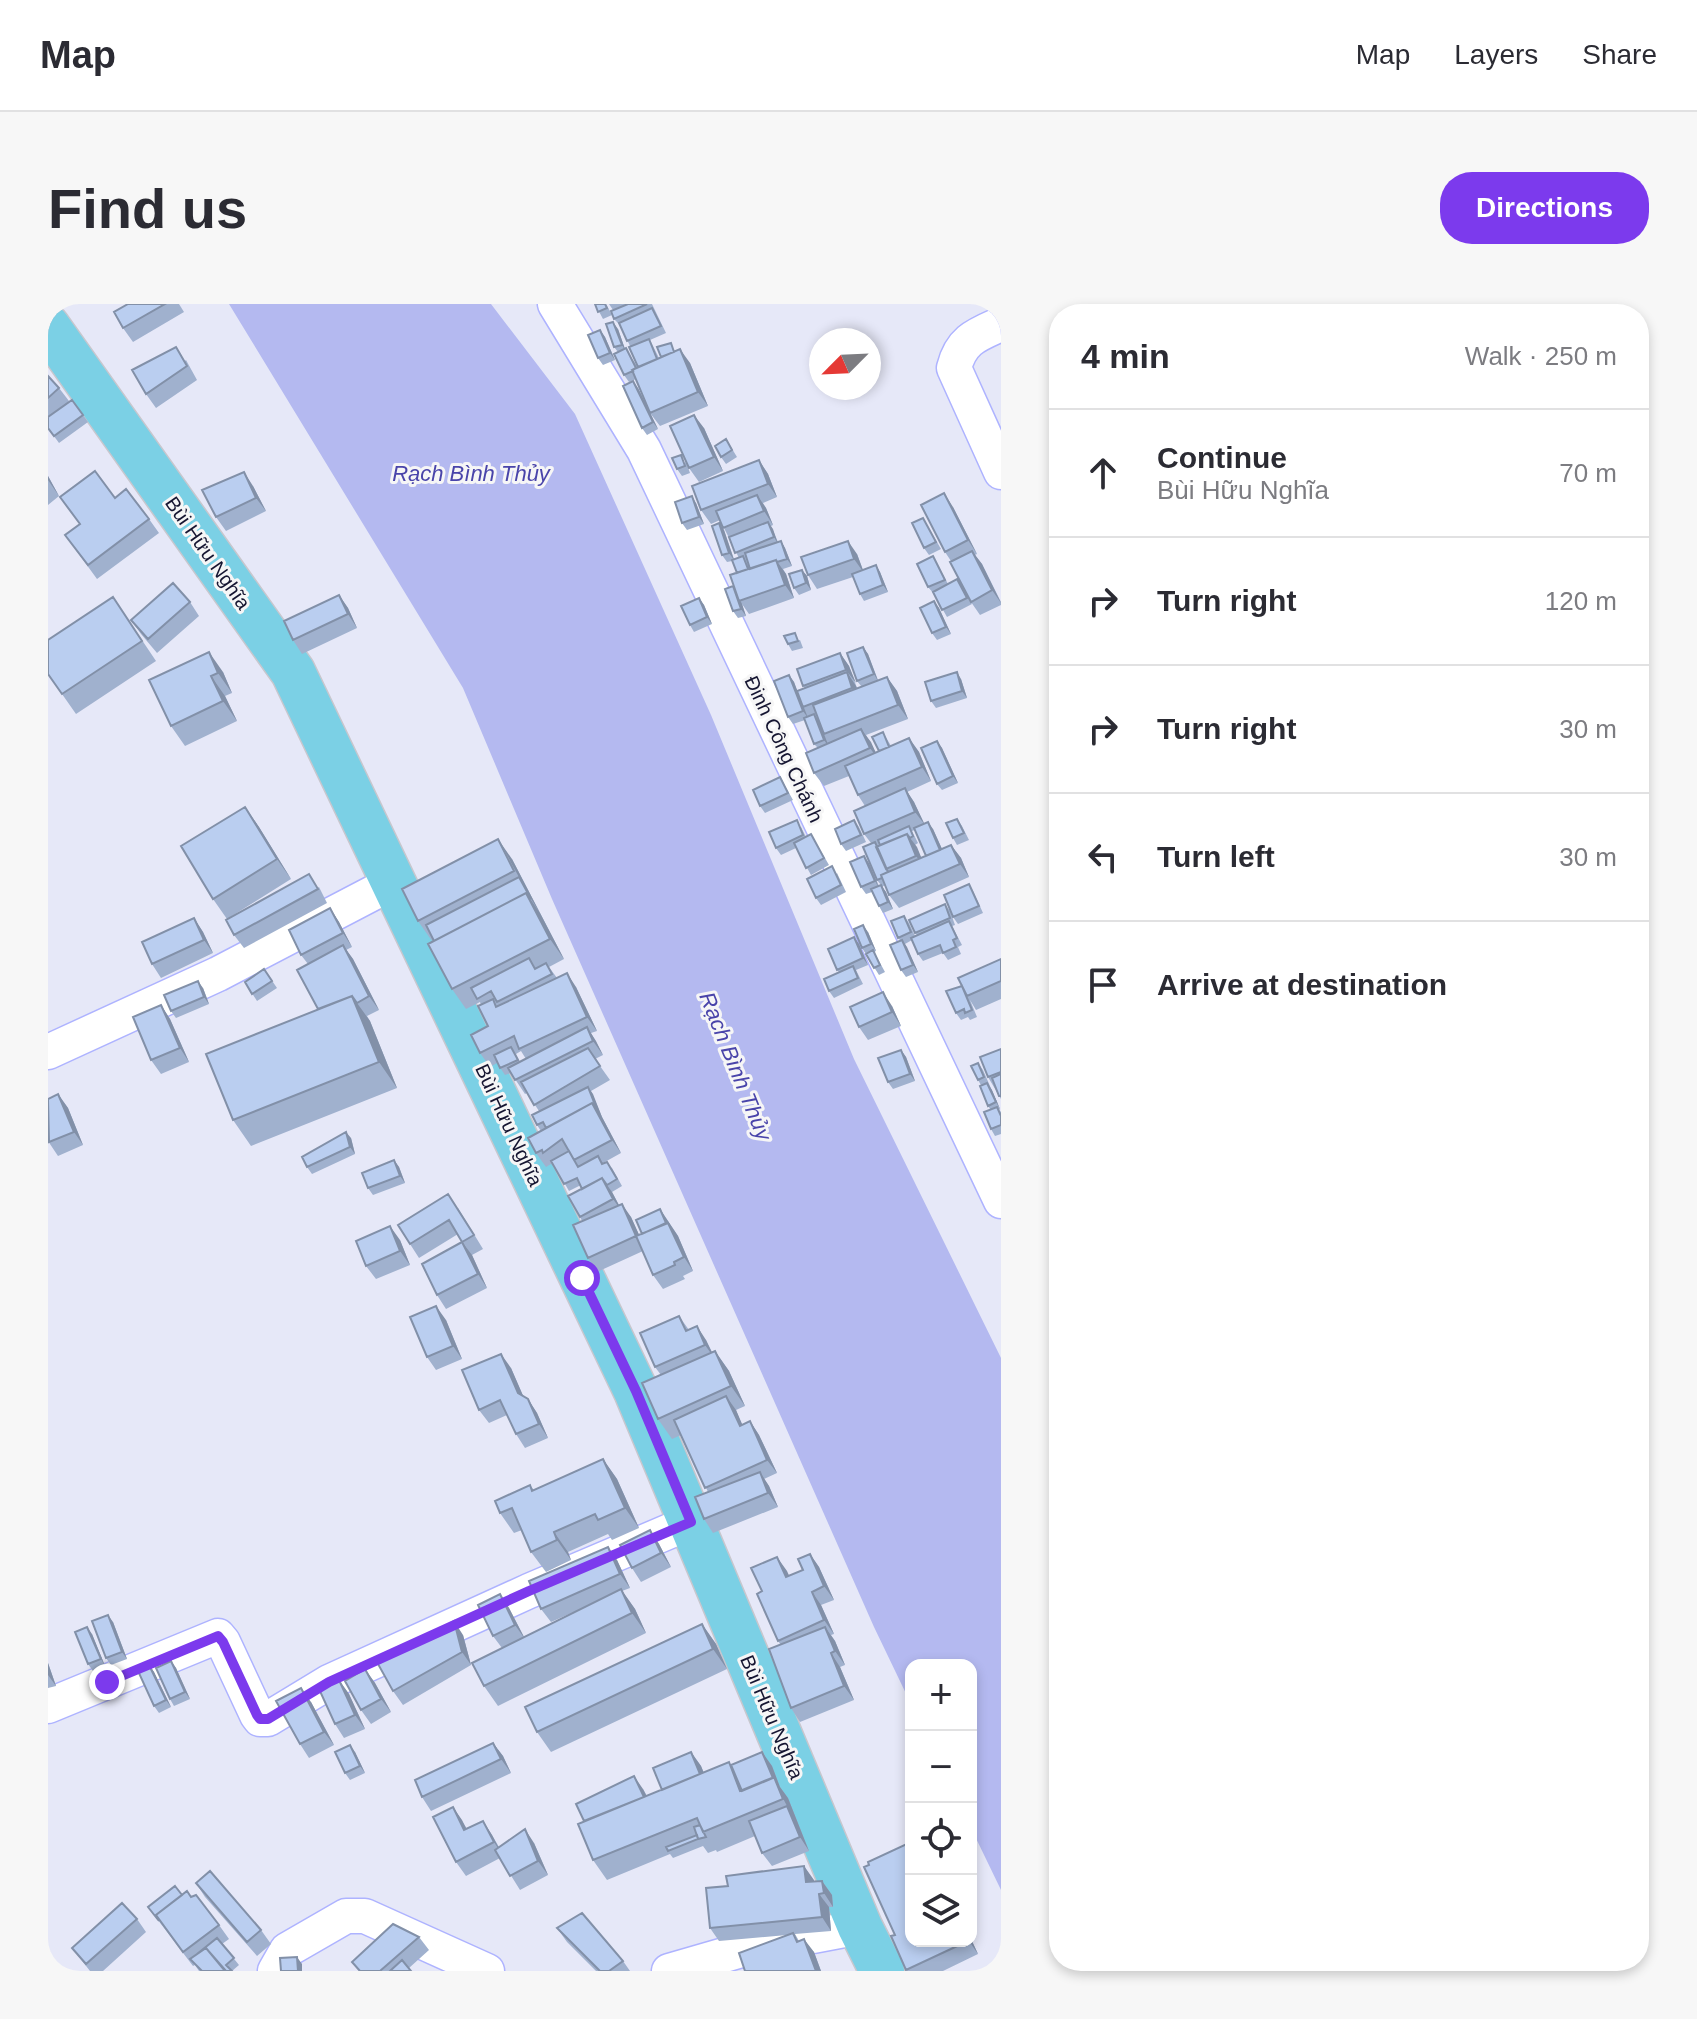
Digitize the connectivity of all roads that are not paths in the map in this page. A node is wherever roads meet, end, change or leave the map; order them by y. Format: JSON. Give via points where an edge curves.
{"nodes":[{"id":1,"x":555,"y":304,"type":"edge"},
{"id":2,"x":1001,"y":324,"type":"edge"},
{"id":3,"x":48,"y":327,"type":"edge"},
{"id":4,"x":1001,"y":472,"type":"edge"},
{"id":5,"x":394,"y":882,"type":"junction"},
{"id":6,"x":48,"y":1052,"type":"edge"},
{"id":7,"x":1001,"y":1201,"type":"edge"},
{"id":8,"x":691,"y":1522,"type":"junction"},
{"id":9,"x":48,"y":1706,"type":"edge"},
{"id":10,"x":860,"y":1927,"type":"junction"},
{"id":11,"x":275,"y":1971,"type":"edge"},
{"id":12,"x":487,"y":1971,"type":"edge"},
{"id":13,"x":669,"y":1971,"type":"edge"},
{"id":14,"x":882,"y":1971,"type":"edge"}],
"edges":[{"from":1,"to":7,"type":"street","name":"Đinh Công Chánh","via":[[644,450]]},
{"from":2,"to":4,"type":"street","via":[[958,350],[954,368]]},
{"from":3,"to":5,"type":"main road","name":"Bùi Hữu Nghĩa","via":[[293,672]]},
{"from":5,"to":6,"type":"street","via":[[218,974]]},
{"from":5,"to":8,"type":"main road","name":"Bùi Hữu Nghĩa","via":[[636,1391]]},
{"from":8,"to":9,"type":"street","via":[[329,1682],[268,1719],[257,1715],[218,1636]]},
{"from":8,"to":10,"type":"main road","name":"Bùi Hữu Nghĩa"},
{"from":10,"to":13,"type":"street","via":[[745,1949]]},
{"from":10,"to":14,"type":"main road","name":"Bùi Hữu Nghĩa"},
{"from":11,"to":12,"type":"street","via":[[287,1950],[355,1914]]}]}
